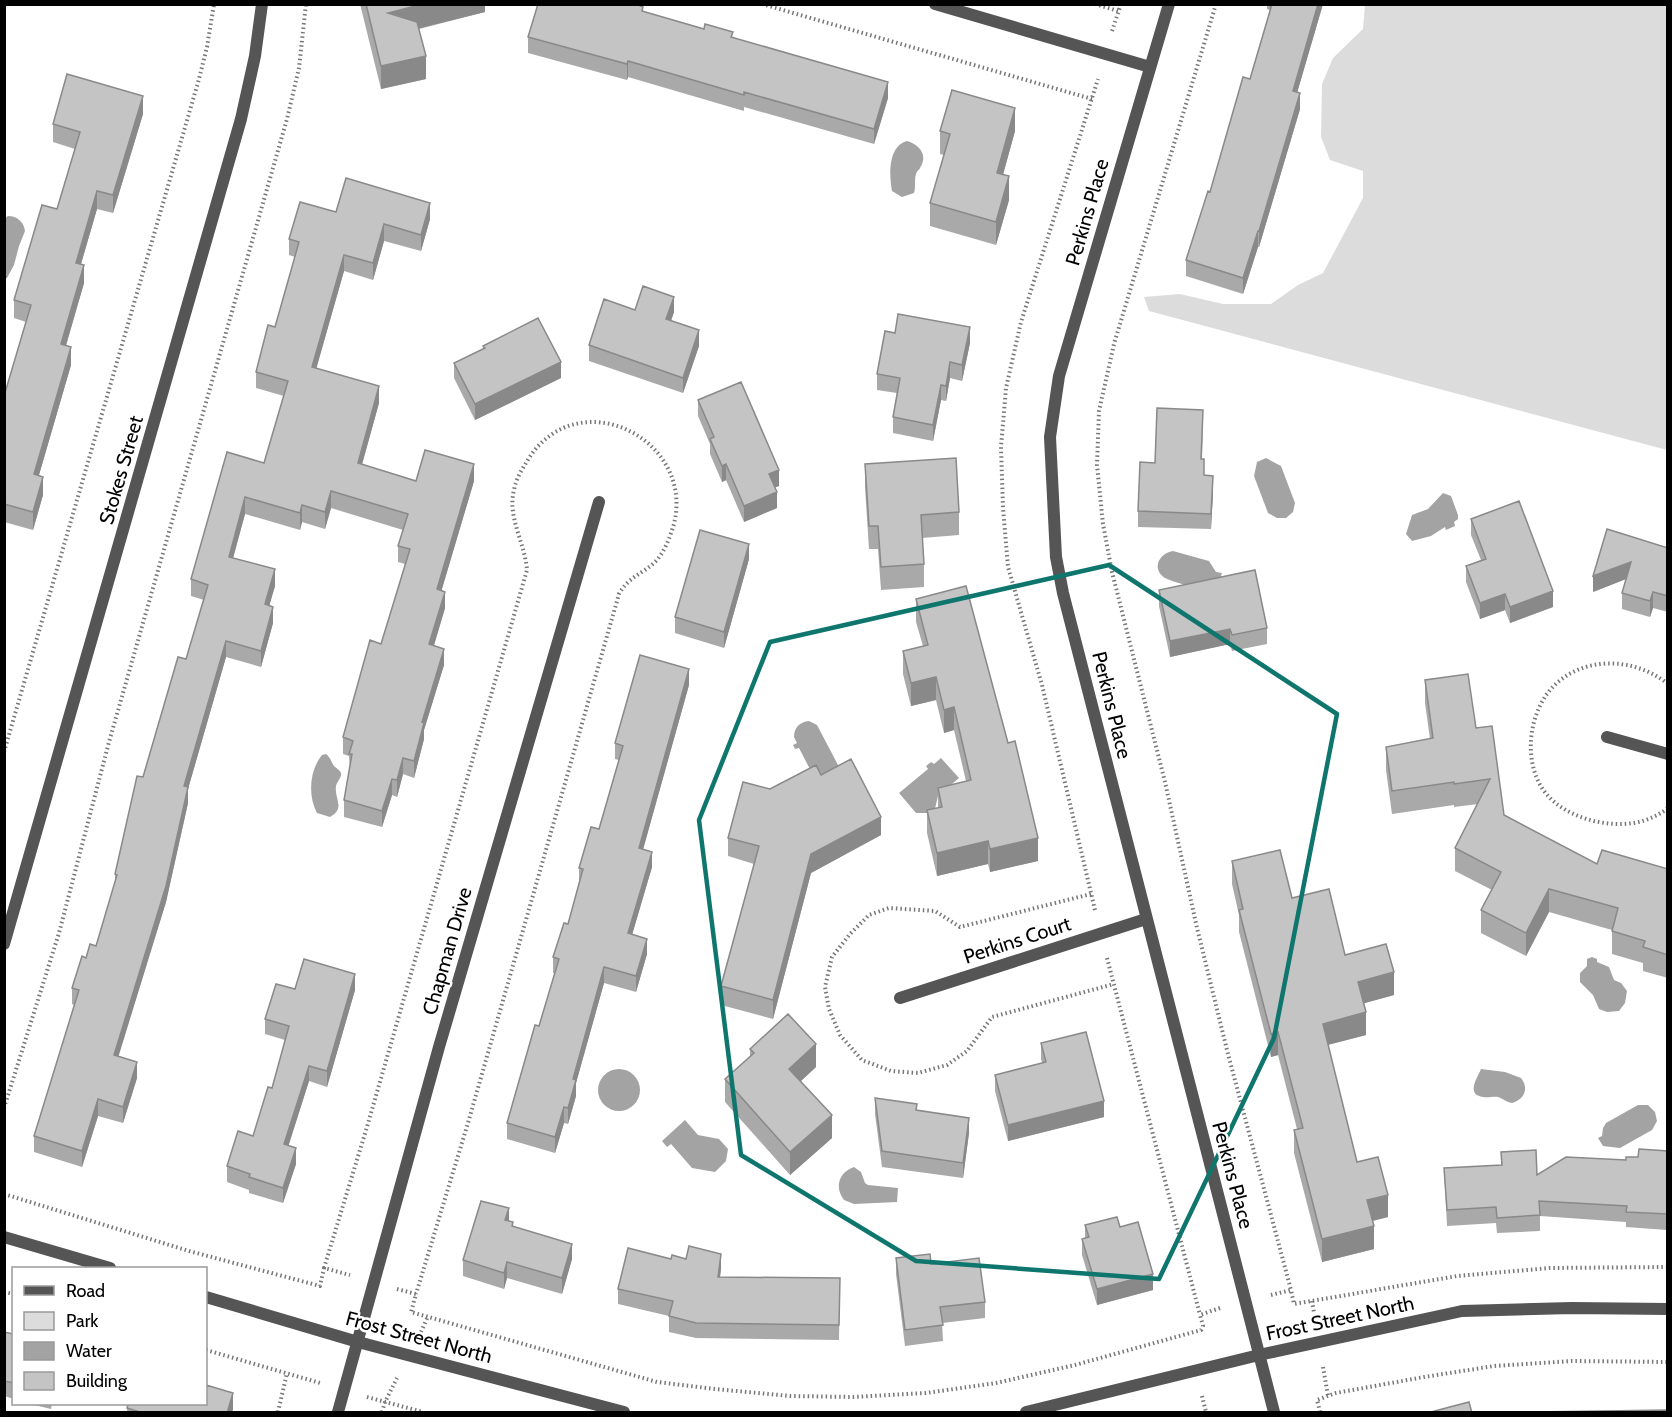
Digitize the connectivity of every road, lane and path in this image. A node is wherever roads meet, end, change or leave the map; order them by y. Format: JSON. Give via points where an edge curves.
{"nodes":[{"id":1,"x":214,"y":4,"type":"edge"},
{"id":2,"x":262,"y":4,"type":"edge"},
{"id":3,"x":306,"y":4,"type":"edge"},
{"id":4,"x":762,"y":4,"type":"edge"},
{"id":5,"x":935,"y":4,"type":"edge"},
{"id":6,"x":1095,"y":4,"type":"edge"},
{"id":7,"x":1169,"y":4,"type":"edge"},
{"id":8,"x":1216,"y":4,"type":"edge"},
{"id":9,"x":1118,"y":11,"type":"dead end"},
{"id":10,"x":1150,"y":67,"type":"junction"},
{"id":11,"x":1092,"y":99,"type":"dead end"},
{"id":12,"x":599,"y":502,"type":"dead end"},
{"id":13,"x":1607,"y":737,"type":"dead end"},
{"id":14,"x":4,"y":752,"type":"edge"},
{"id":15,"x":1668,"y":754,"type":"edge"},
{"id":16,"x":1146,"y":919,"type":"junction"},
{"id":17,"x":4,"y":944,"type":"edge"},
{"id":18,"x":900,"y":998,"type":"dead end"},
{"id":19,"x":4,"y":1108,"type":"edge"},
{"id":20,"x":4,"y":1194,"type":"edge"},
{"id":21,"x":4,"y":1237,"type":"edge"},
{"id":22,"x":103,"y":1267,"type":"edge"},
{"id":23,"x":1668,"y":1267,"type":"edge"},
{"id":24,"x":375,"y":1282,"type":"junction"},
{"id":25,"x":1291,"y":1290,"type":"junction"},
{"id":26,"x":207,"y":1297,"type":"edge"},
{"id":27,"x":1245,"y":1302,"type":"junction"},
{"id":28,"x":1668,"y":1309,"type":"edge"},
{"id":29,"x":358,"y":1342,"type":"junction"},
{"id":30,"x":207,"y":1350,"type":"edge"},
{"id":31,"x":1259,"y":1355,"type":"junction"},
{"id":32,"x":1668,"y":1362,"type":"edge"},
{"id":33,"x":287,"y":1373,"type":"junction"},
{"id":34,"x":345,"y":1391,"type":"junction"},
{"id":35,"x":278,"y":1413,"type":"edge"},
{"id":36,"x":338,"y":1413,"type":"edge"},
{"id":37,"x":423,"y":1413,"type":"edge"},
{"id":38,"x":624,"y":1413,"type":"edge"},
{"id":39,"x":1026,"y":1413,"type":"edge"},
{"id":40,"x":1274,"y":1413,"type":"edge"},
{"id":41,"x":1320,"y":1413,"type":"edge"}],
"edges":[{"from":1,"to":14,"type":"path","via":[[195,90]]},
{"from":2,"to":17,"type":"street","name":"Stokes Street","via":[[241,119]]},
{"from":3,"to":19,"type":"path","via":[[288,120],[118,710],[56,944]]},
{"from":4,"to":11,"type":"path"},
{"from":5,"to":10,"type":"street"},
{"from":6,"to":9,"type":"path"},
{"from":7,"to":10,"type":"street","name":"Perkins Place"},
{"from":8,"to":25,"type":"path","via":[[1114,344],[1099,411],[1097,465],[1103,525],[1117,594],[1228,1054]]},
{"from":10,"to":16,"type":"street","name":"Perkins Place","via":[[1059,376],[1050,437],[1056,557],[1063,593]]},
{"from":12,"to":24,"type":"street","name":"Chapman Drive","via":[[439,1047]]},
{"from":13,"to":15,"type":"street"},
{"from":16,"to":18,"type":"street","name":"Perkins Court"},
{"from":16,"to":27,"type":"street","name":"Perkins Place"},
{"from":20,"to":24,"type":"path","via":[[189,1251],[320,1286],[324,1268]]},
{"from":21,"to":22,"type":"street"},
{"from":23,"to":25,"type":"path","via":[[1550,1268],[1456,1276],[1294,1304]]},
{"from":24,"to":27,"type":"path","via":[[416,1294],[411,1312],[657,1382],[800,1396],[926,1393],[996,1383],[1190,1334],[1201,1330],[1200,1315]]},
{"from":24,"to":29,"type":"street","name":"Chapman Drive"},
{"from":25,"to":27,"type":"path"},
{"from":26,"to":29,"type":"street","name":"Frost Street North"},
{"from":27,"to":31,"type":"street","name":"Perkins Place"},
{"from":28,"to":31,"type":"street","name":"Frost Street North","via":[[1462,1311]]},
{"from":29,"to":34,"type":"street","name":"Chapman Drive"},
{"from":29,"to":38,"type":"street","name":"Frost Street North"},
{"from":30,"to":33,"type":"path"},
{"from":31,"to":39,"type":"street","name":"Frost Street North"},
{"from":31,"to":40,"type":"street","name":"Perkins Place"},
{"from":32,"to":41,"type":"path","via":[[1494,1366],[1328,1396],[1317,1400]]},
{"from":33,"to":34,"type":"path"},
{"from":33,"to":35,"type":"path"},
{"from":34,"to":36,"type":"street","name":"Chapman Drive"},
{"from":34,"to":37,"type":"path"}]}
